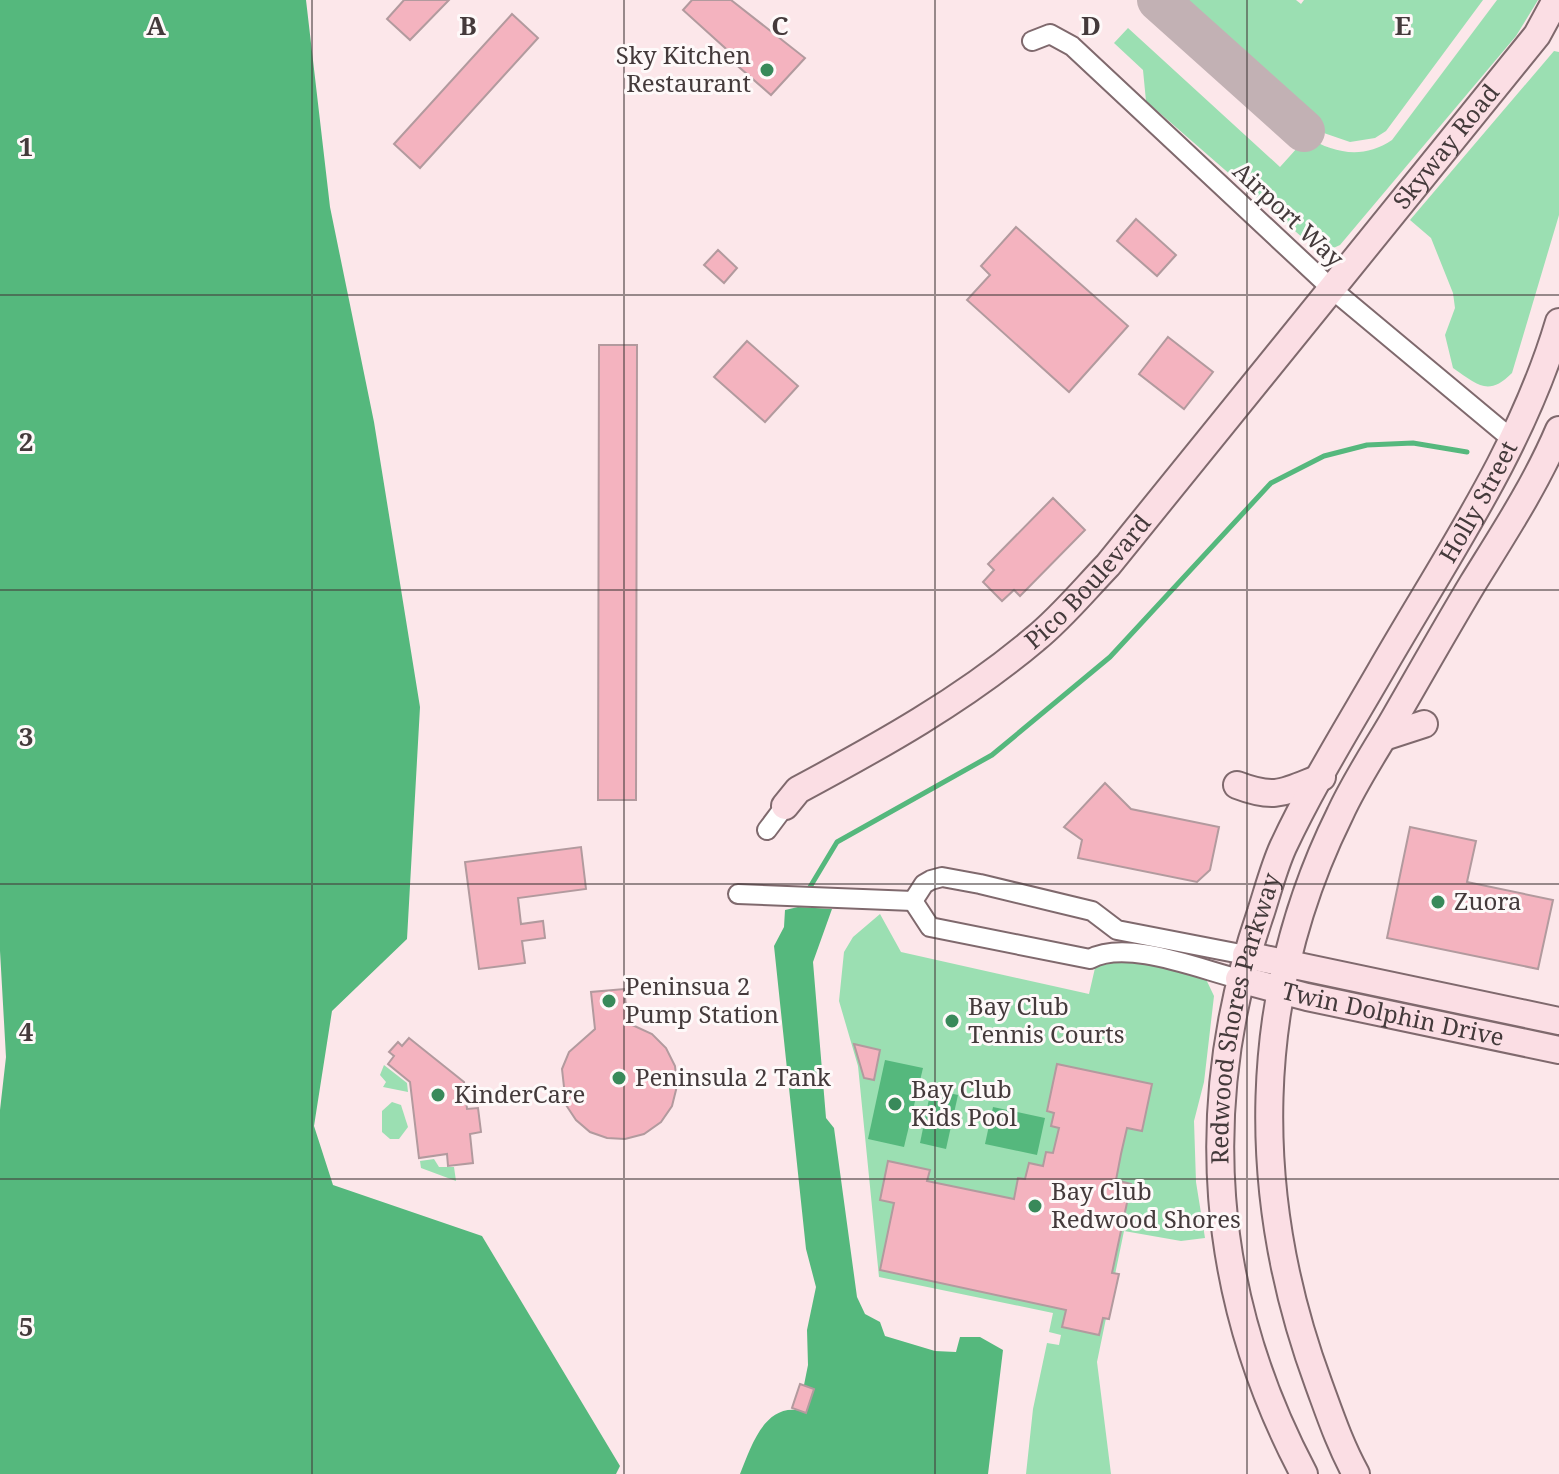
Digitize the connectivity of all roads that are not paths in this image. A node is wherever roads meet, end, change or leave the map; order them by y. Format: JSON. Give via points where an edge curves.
{"nodes":[{"id":1,"x":1556,"y":0,"type":"edge"},
{"id":2,"x":1032,"y":41,"type":"dead end"},
{"id":3,"x":1333,"y":290,"type":"junction"},
{"id":4,"x":1559,"y":322,"type":"edge"},
{"id":5,"x":1559,"y":430,"type":"edge"},
{"id":6,"x":1514,"y":441,"type":"junction"},
{"id":7,"x":1550,"y":474,"type":"edge"},
{"id":8,"x":1380,"y":672,"type":"joint"},
{"id":9,"x":1412,"y":687,"type":"joint"},
{"id":10,"x":1424,"y":724,"type":"dead end"},
{"id":11,"x":1384,"y":737,"type":"junction"},
{"id":12,"x":1322,"y":777,"type":"junction"},
{"id":13,"x":1237,"y":785,"type":"dead end"},
{"id":14,"x":785,"y":806,"type":"joint"},
{"id":15,"x":767,"y":830,"type":"dead end"},
{"id":16,"x":738,"y":894,"type":"dead end"},
{"id":17,"x":913,"y":901,"type":"junction"},
{"id":18,"x":1286,"y":962,"type":"junction"},
{"id":19,"x":1243,"y":967,"type":"junction"},
{"id":20,"x":1279,"y":990,"type":"junction"},
{"id":21,"x":1559,"y":1021,"type":"edge"},
{"id":22,"x":1559,"y":1050,"type":"edge"},
{"id":23,"x":1304,"y":1474,"type":"edge"},
{"id":24,"x":1356,"y":1474,"type":"edge"}],
"edges":[{"from":1,"to":3,"type":"main road","name":"Skyway Road","via":[[1537,35]]},
{"from":2,"to":3,"type":"street","name":"Airport Way","via":[[1050,34],[1072,46]]},
{"from":3,"to":6,"type":"street","name":"Airport Way"},
{"from":3,"to":14,"type":"main road","name":"Pico Boulevard","via":[[1108,565],[1037,638],[916,724],[798,790]]},
{"from":4,"to":6,"type":"main road","name":"Holly Street"},
{"from":5,"to":7,"type":"main road","name":"Holly Street"},
{"from":6,"to":7,"type":"main road"},
{"from":6,"to":8,"type":"main road","name":"Holly Street"},
{"from":7,"to":9,"type":"main road","name":"Holly Street"},
{"from":8,"to":12,"type":"main road","name":"Redwood Shores Parkway"},
{"from":9,"to":11,"type":"main road","name":"Redwood Shores Parkway"},
{"from":10,"to":11,"type":"main road"},
{"from":11,"to":18,"type":"main road","name":"Redwood Shores Parkway","via":[[1321,855]]},
{"from":12,"to":13,"type":"main road","via":[[1276,794]]},
{"from":12,"to":19,"type":"main road","name":"Redwood Shores Parkway","via":[[1283,848]]},
{"from":14,"to":15,"type":"street"},
{"from":16,"to":17,"type":"street"},
{"from":17,"to":19,"type":"street","name":"Twin Dolphin Drive","via":[[930,927],[1090,959],[1103,952],[1129,952]]},
{"from":17,"to":19,"type":"street","name":"Twin Dolphin Drive","via":[[931,880],[967,881],[1092,911],[1117,930]]},
{"from":18,"to":19,"type":"main road","name":"Twin Dolphin Drive"},
{"from":18,"to":20,"type":"main road","name":"Redwood Shores Parkway"},
{"from":18,"to":21,"type":"main road","name":"Twin Dolphin Drive"},
{"from":19,"to":20,"type":"main road","name":"Twin Dolphin Drive"},
{"from":19,"to":23,"type":"main road","name":"Redwood Shores Parkway","via":[[1230,1021],[1219,1131],[1233,1289],[1255,1365]]},
{"from":20,"to":22,"type":"main road","name":"Twin Dolphin Drive"},
{"from":20,"to":24,"type":"main road","name":"Redwood Shores Parkway","via":[[1269,1134],[1276,1234],[1300,1332]]}]}
